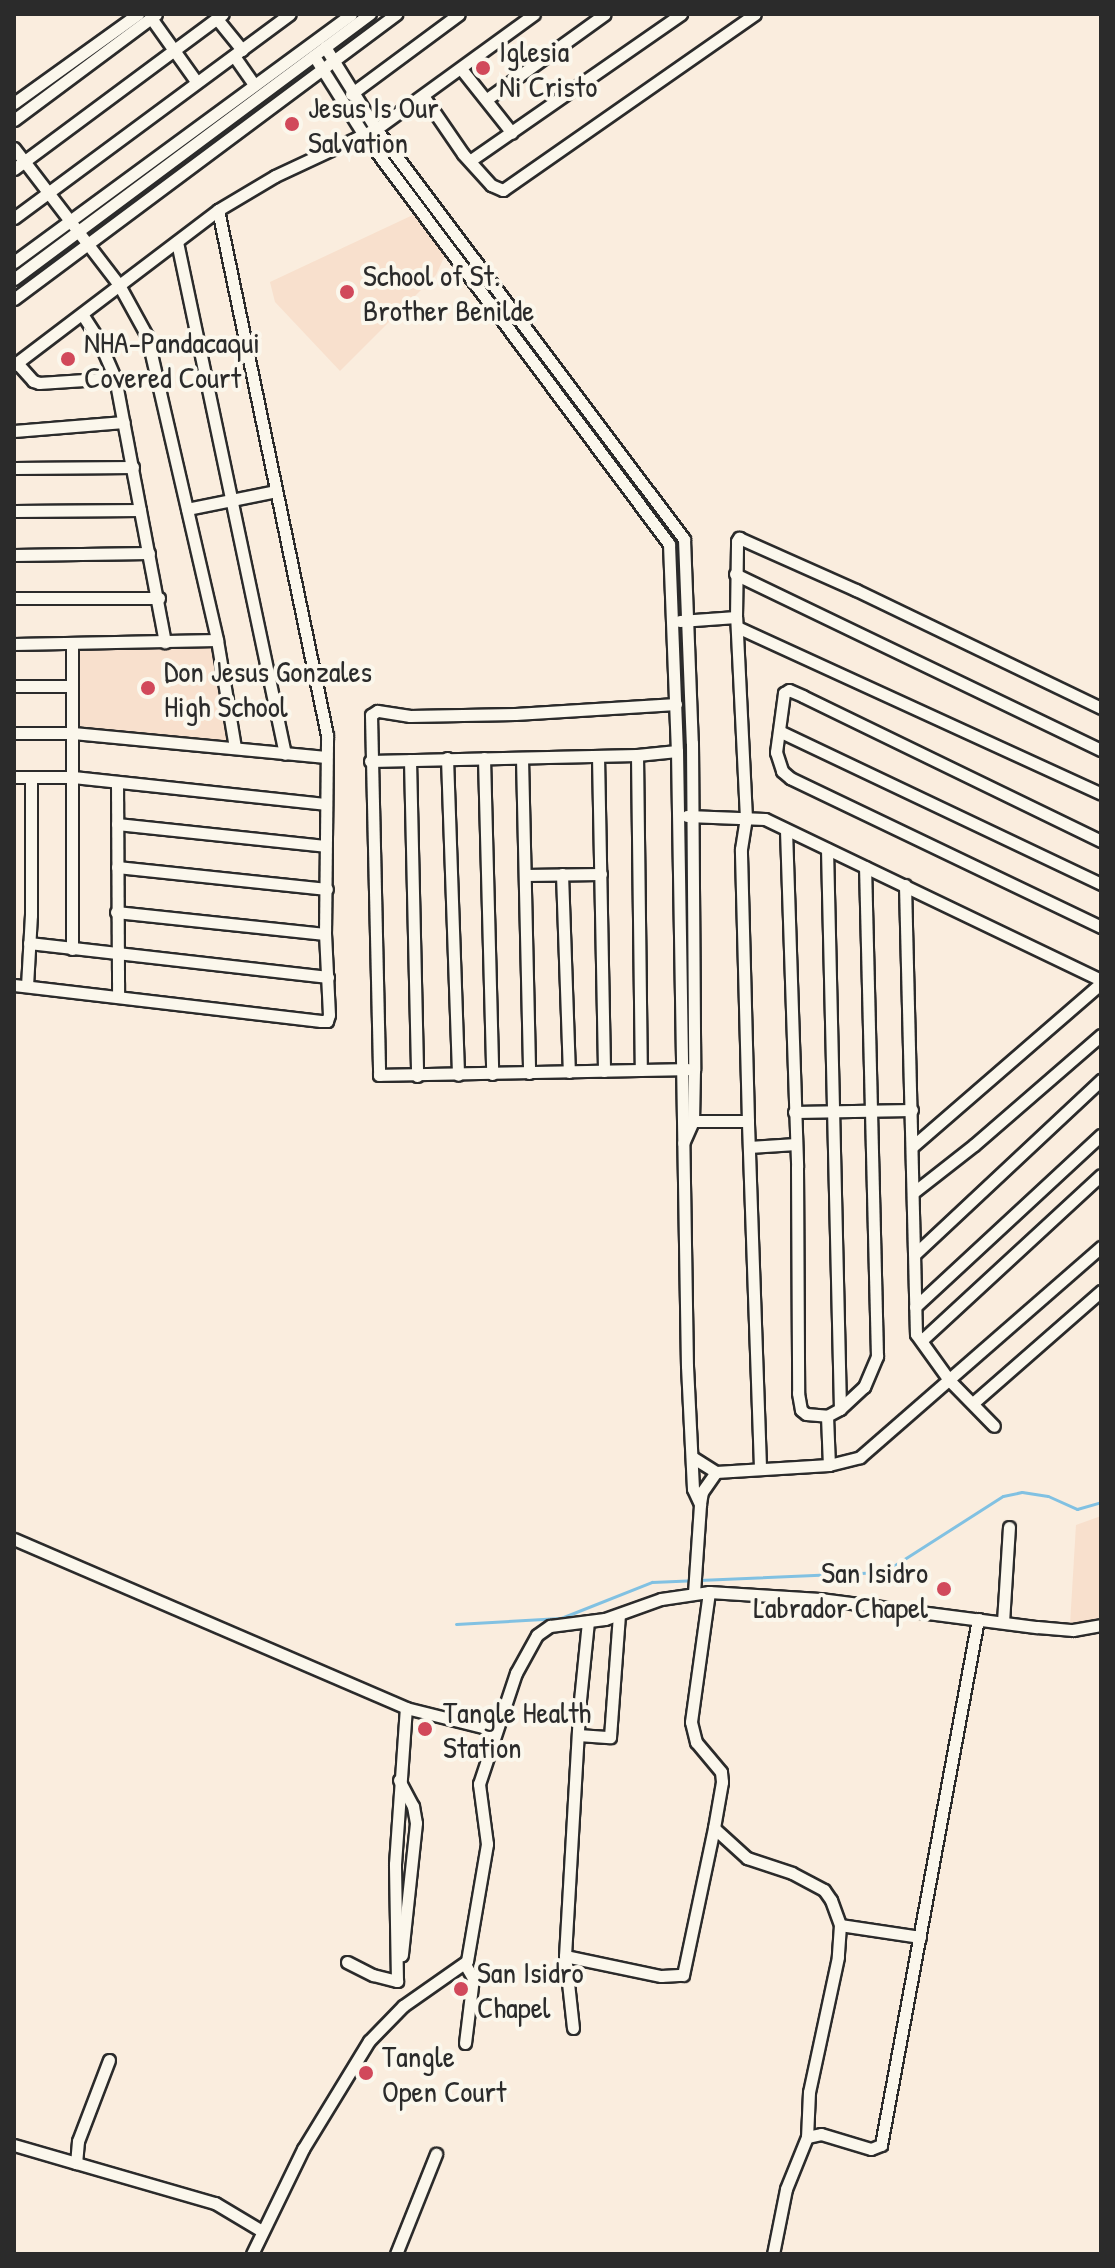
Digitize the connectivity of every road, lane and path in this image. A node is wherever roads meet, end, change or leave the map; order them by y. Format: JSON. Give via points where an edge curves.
{"nodes":[{"id":1,"x":290,"y":14,"type":"edge"},
{"id":2,"x":351,"y":14,"type":"edge"},
{"id":3,"x":370,"y":14,"type":"edge"},
{"id":4,"x":397,"y":14,"type":"edge"},
{"id":5,"x":459,"y":14,"type":"edge"},
{"id":6,"x":534,"y":14,"type":"edge"},
{"id":7,"x":605,"y":14,"type":"edge"},
{"id":8,"x":681,"y":14,"type":"edge"},
{"id":9,"x":755,"y":14,"type":"edge"},
{"id":10,"x":148,"y":15,"type":"edge"},
{"id":11,"x":220,"y":16,"type":"edge"},
{"id":12,"x":325,"y":47,"type":"junction"},
{"id":13,"x":174,"y":51,"type":"junction"},
{"id":14,"x":238,"y":53,"type":"junction"},
{"id":15,"x":314,"y":56,"type":"junction"},
{"id":16,"x":334,"y":61,"type":"junction"},
{"id":17,"x":323,"y":69,"type":"junction"},
{"id":18,"x":462,"y":70,"type":"junction"},
{"id":19,"x":196,"y":81,"type":"junction"},
{"id":20,"x":254,"y":85,"type":"junction"},
{"id":21,"x":355,"y":91,"type":"junction"},
{"id":22,"x":424,"y":97,"type":"junction"},
{"id":23,"x":487,"y":99,"type":"junction"},
{"id":24,"x":344,"y":100,"type":"junction"},
{"id":25,"x":14,"y":103,"type":"edge"},
{"id":26,"x":14,"y":120,"type":"edge"},
{"id":27,"x":370,"y":132,"type":"junction"},
{"id":28,"x":512,"y":133,"type":"junction"},
{"id":29,"x":14,"y":148,"type":"edge"},
{"id":30,"x":471,"y":160,"type":"junction"},
{"id":31,"x":18,"y":166,"type":"edge"},
{"id":32,"x":49,"y":193,"type":"junction"},
{"id":33,"x":218,"y":210,"type":"junction"},
{"id":34,"x":14,"y":218,"type":"edge"},
{"id":35,"x":71,"y":221,"type":"junction"},
{"id":36,"x":78,"y":232,"type":"junction"},
{"id":37,"x":177,"y":242,"type":"junction"},
{"id":38,"x":88,"y":244,"type":"junction"},
{"id":39,"x":14,"y":262,"type":"edge"},
{"id":40,"x":14,"y":279,"type":"edge"},
{"id":41,"x":119,"y":285,"type":"junction"},
{"id":42,"x":14,"y":299,"type":"edge"},
{"id":43,"x":82,"y":314,"type":"junction"},
{"id":44,"x":16,"y":364,"type":"edge"},
{"id":45,"x":115,"y":378,"type":"junction"},
{"id":46,"x":124,"y":422,"type":"junction"},
{"id":47,"x":598,"y":427,"type":"junction"},
{"id":48,"x":14,"y":431,"type":"edge"},
{"id":49,"x":588,"y":434,"type":"junction"},
{"id":50,"x":133,"y":467,"type":"junction"},
{"id":51,"x":14,"y":468,"type":"edge"},
{"id":52,"x":276,"y":491,"type":"junction"},
{"id":53,"x":232,"y":499,"type":"junction"},
{"id":54,"x":187,"y":509,"type":"junction"},
{"id":55,"x":140,"y":510,"type":"junction"},
{"id":56,"x":14,"y":511,"type":"edge"},
{"id":57,"x":149,"y":553,"type":"junction"},
{"id":58,"x":14,"y":555,"type":"edge"},
{"id":59,"x":735,"y":574,"type":"junction"},
{"id":60,"x":14,"y":598,"type":"edge"},
{"id":61,"x":159,"y":598,"type":"junction"},
{"id":62,"x":688,"y":621,"type":"junction"},
{"id":63,"x":674,"y":622,"type":"junction"},
{"id":64,"x":736,"y":622,"type":"junction"},
{"id":65,"x":217,"y":640,"type":"junction"},
{"id":66,"x":165,"y":642,"type":"junction"},
{"id":67,"x":14,"y":644,"type":"edge"},
{"id":68,"x":72,"y":644,"type":"junction"},
{"id":69,"x":14,"y":686,"type":"edge"},
{"id":70,"x":72,"y":686,"type":"junction"},
{"id":71,"x":676,"y":704,"type":"junction"},
{"id":72,"x":1101,"y":708,"type":"edge"},
{"id":73,"x":779,"y":731,"type":"junction"},
{"id":74,"x":14,"y":733,"type":"edge"},
{"id":75,"x":73,"y":733,"type":"junction"},
{"id":76,"x":235,"y":747,"type":"junction"},
{"id":77,"x":1101,"y":750,"type":"edge"},
{"id":78,"x":677,"y":751,"type":"junction"},
{"id":79,"x":285,"y":754,"type":"junction"},
{"id":80,"x":637,"y":755,"type":"junction"},
{"id":81,"x":598,"y":756,"type":"junction"},
{"id":82,"x":326,"y":757,"type":"junction"},
{"id":83,"x":447,"y":758,"type":"junction"},
{"id":84,"x":484,"y":758,"type":"junction"},
{"id":85,"x":522,"y":758,"type":"junction"},
{"id":86,"x":410,"y":760,"type":"junction"},
{"id":87,"x":370,"y":761,"type":"junction"},
{"id":88,"x":14,"y":777,"type":"edge"},
{"id":89,"x":31,"y":777,"type":"junction"},
{"id":90,"x":73,"y":777,"type":"junction"},
{"id":91,"x":117,"y":782,"type":"junction"},
{"id":92,"x":1101,"y":794,"type":"edge"},
{"id":93,"x":325,"y":804,"type":"junction"},
{"id":94,"x":693,"y":815,"type":"junction"},
{"id":95,"x":676,"y":816,"type":"junction"},
{"id":96,"x":746,"y":818,"type":"junction"},
{"id":97,"x":117,"y":824,"type":"junction"},
{"id":98,"x":786,"y":830,"type":"junction"},
{"id":99,"x":1101,"y":841,"type":"edge"},
{"id":100,"x":325,"y":846,"type":"junction"},
{"id":101,"x":827,"y":849,"type":"junction"},
{"id":102,"x":117,"y":867,"type":"junction"},
{"id":103,"x":865,"y":867,"type":"junction"},
{"id":104,"x":562,"y":874,"type":"junction"},
{"id":105,"x":601,"y":874,"type":"junction"},
{"id":106,"x":525,"y":875,"type":"junction"},
{"id":107,"x":1101,"y":884,"type":"edge"},
{"id":108,"x":905,"y":885,"type":"junction"},
{"id":109,"x":327,"y":889,"type":"junction"},
{"id":110,"x":116,"y":912,"type":"junction"},
{"id":111,"x":1101,"y":927,"type":"edge"},
{"id":112,"x":325,"y":934,"type":"junction"},
{"id":113,"x":29,"y":943,"type":"junction"},
{"id":114,"x":72,"y":949,"type":"junction"},
{"id":115,"x":115,"y":953,"type":"junction"},
{"id":116,"x":328,"y":977,"type":"junction"},
{"id":117,"x":1101,"y":982,"type":"edge"},
{"id":118,"x":20,"y":986,"type":"edge"},
{"id":119,"x":118,"y":997,"type":"junction"},
{"id":120,"x":1101,"y":1035,"type":"edge"},
{"id":121,"x":688,"y":1069,"type":"junction"},
{"id":122,"x":641,"y":1070,"type":"junction"},
{"id":123,"x":604,"y":1071,"type":"junction"},
{"id":124,"x":569,"y":1072,"type":"junction"},
{"id":125,"x":529,"y":1073,"type":"junction"},
{"id":126,"x":492,"y":1074,"type":"junction"},
{"id":127,"x":458,"y":1075,"type":"junction"},
{"id":128,"x":417,"y":1076,"type":"junction"},
{"id":129,"x":1101,"y":1080,"type":"edge"},
{"id":130,"x":871,"y":1108,"type":"junction"},
{"id":131,"x":912,"y":1110,"type":"junction"},
{"id":132,"x":832,"y":1111,"type":"junction"},
{"id":133,"x":794,"y":1112,"type":"junction"},
{"id":134,"x":693,"y":1121,"type":"junction"},
{"id":135,"x":748,"y":1121,"type":"junction"},
{"id":136,"x":1101,"y":1135,"type":"edge"},
{"id":137,"x":796,"y":1144,"type":"junction"},
{"id":138,"x":682,"y":1146,"type":"junction"},
{"id":139,"x":913,"y":1146,"type":"junction"},
{"id":140,"x":749,"y":1147,"type":"junction"},
{"id":141,"x":1101,"y":1175,"type":"edge"},
{"id":142,"x":914,"y":1192,"type":"junction"},
{"id":143,"x":1101,"y":1247,"type":"edge"},
{"id":144,"x":915,"y":1254,"type":"junction"},
{"id":145,"x":1101,"y":1291,"type":"edge"},
{"id":146,"x":915,"y":1307,"type":"junction"},
{"id":147,"x":922,"y":1340,"type":"junction"},
{"id":148,"x":949,"y":1380,"type":"junction"},
{"id":149,"x":973,"y":1403,"type":"junction"},
{"id":150,"x":840,"y":1409,"type":"junction"},
{"id":151,"x":827,"y":1416,"type":"junction"},
{"id":152,"x":994,"y":1426,"type":"dead end"},
{"id":153,"x":692,"y":1457,"type":"junction"},
{"id":154,"x":829,"y":1465,"type":"junction"},
{"id":155,"x":760,"y":1467,"type":"junction"},
{"id":156,"x":716,"y":1472,"type":"junction"},
{"id":157,"x":700,"y":1504,"type":"junction"},
{"id":158,"x":1009,"y":1527,"type":"dead end"},
{"id":159,"x":14,"y":1539,"type":"edge"},
{"id":160,"x":695,"y":1583,"type":"junction"},
{"id":161,"x":709,"y":1592,"type":"junction"},
{"id":162,"x":619,"y":1615,"type":"junction"},
{"id":163,"x":978,"y":1619,"type":"junction"},
{"id":164,"x":588,"y":1621,"type":"junction"},
{"id":165,"x":1003,"y":1622,"type":"junction"},
{"id":166,"x":1101,"y":1625,"type":"edge"},
{"id":167,"x":406,"y":1708,"type":"junction"},
{"id":168,"x":494,"y":1730,"type":"junction"},
{"id":169,"x":578,"y":1735,"type":"junction"},
{"id":170,"x":399,"y":1779,"type":"junction"},
{"id":171,"x":714,"y":1828,"type":"junction"},
{"id":172,"x":840,"y":1925,"type":"junction"},
{"id":173,"x":920,"y":1937,"type":"junction"},
{"id":174,"x":565,"y":1956,"type":"junction"},
{"id":175,"x":347,"y":1962,"type":"dead end"},
{"id":176,"x":465,"y":1964,"type":"junction"},
{"id":177,"x":397,"y":1981,"type":"junction"},
{"id":178,"x":403,"y":2006,"type":"junction"},
{"id":179,"x":573,"y":2028,"type":"dead end"},
{"id":180,"x":465,"y":2043,"type":"dead end"},
{"id":181,"x":109,"y":2060,"type":"dead end"},
{"id":182,"x":807,"y":2137,"type":"junction"},
{"id":183,"x":14,"y":2145,"type":"edge"},
{"id":184,"x":436,"y":2154,"type":"dead end"},
{"id":185,"x":76,"y":2163,"type":"junction"},
{"id":186,"x":262,"y":2231,"type":"junction"},
{"id":187,"x":252,"y":2254,"type":"edge"},
{"id":188,"x":396,"y":2254,"type":"edge"},
{"id":189,"x":773,"y":2254,"type":"edge"}],
"edges":[{"from":1,"to":14,"type":"street"},
{"from":2,"to":20,"type":"street"},
{"from":3,"to":12,"type":"street"},
{"from":4,"to":16,"type":"street"},
{"from":5,"to":21,"type":"street"},
{"from":6,"to":18,"type":"street"},
{"from":7,"to":23,"type":"street"},
{"from":8,"to":28,"type":"street"},
{"from":9,"to":30,"type":"street","via":[[510,187],[495,188]]},
{"from":10,"to":13,"type":"street"},
{"from":10,"to":25,"type":"street"},
{"from":10,"to":26,"type":"street"},
{"from":11,"to":13,"type":"street"},
{"from":11,"to":14,"type":"street"},
{"from":12,"to":15,"type":"street"},
{"from":12,"to":16,"type":"street"},
{"from":13,"to":19,"type":"street"},
{"from":13,"to":31,"type":"street"},
{"from":14,"to":19,"type":"street"},
{"from":14,"to":20,"type":"street"},
{"from":15,"to":17,"type":"street"},
{"from":15,"to":36,"type":"street"},
{"from":16,"to":17,"type":"street"},
{"from":16,"to":21,"type":"street"},
{"from":17,"to":24,"type":"street"},
{"from":17,"to":38,"type":"street"},
{"from":18,"to":22,"type":"street"},
{"from":18,"to":23,"type":"street"},
{"from":19,"to":32,"type":"street"},
{"from":20,"to":35,"type":"street"},
{"from":21,"to":24,"type":"street"},
{"from":21,"to":27,"type":"street"},
{"from":22,"to":27,"type":"street"},
{"from":22,"to":30,"type":"street"},
{"from":23,"to":28,"type":"street"},
{"from":24,"to":27,"type":"street"},
{"from":27,"to":33,"type":"street","via":[[275,176]]},
{"from":27,"to":47,"type":"street"},
{"from":27,"to":49,"type":"street"},
{"from":28,"to":30,"type":"street"},
{"from":29,"to":31,"type":"street"},
{"from":31,"to":32,"type":"street"},
{"from":32,"to":34,"type":"street"},
{"from":32,"to":35,"type":"street"},
{"from":33,"to":37,"type":"street"},
{"from":33,"to":52,"type":"street"},
{"from":35,"to":36,"type":"street"},
{"from":35,"to":39,"type":"street"},
{"from":36,"to":38,"type":"street"},
{"from":36,"to":40,"type":"street"},
{"from":37,"to":41,"type":"street"},
{"from":37,"to":53,"type":"street"},
{"from":38,"to":41,"type":"street"},
{"from":38,"to":42,"type":"street"},
{"from":41,"to":43,"type":"street"},
{"from":41,"to":54,"type":"street","via":[[147,336]]},
{"from":43,"to":44,"type":"street"},
{"from":43,"to":45,"type":"street"},
{"from":44,"to":45,"type":"street","via":[[39,383]]},
{"from":45,"to":46,"type":"street"},
{"from":46,"to":48,"type":"street"},
{"from":46,"to":50,"type":"street"},
{"from":47,"to":49,"type":"street"},
{"from":47,"to":62,"type":"street","via":[[684,539]]},
{"from":49,"to":63,"type":"street","via":[[665,534]]},
{"from":50,"to":51,"type":"street"},
{"from":50,"to":55,"type":"street"},
{"from":52,"to":53,"type":"street"},
{"from":52,"to":82,"type":"street","via":[[324,712]]},
{"from":53,"to":54,"type":"street"},
{"from":53,"to":79,"type":"street"},
{"from":54,"to":65,"type":"street"},
{"from":55,"to":56,"type":"street"},
{"from":55,"to":57,"type":"street"},
{"from":57,"to":58,"type":"street"},
{"from":57,"to":61,"type":"street"},
{"from":59,"to":64,"type":"street"},
{"from":59,"to":72,"type":"street","via":[[739,538]]},
{"from":59,"to":77,"type":"street"},
{"from":60,"to":61,"type":"street"},
{"from":61,"to":66,"type":"street"},
{"from":62,"to":63,"type":"street"},
{"from":62,"to":64,"type":"street"},
{"from":62,"to":94,"type":"street"},
{"from":63,"to":71,"type":"street"},
{"from":64,"to":92,"type":"street"},
{"from":64,"to":96,"type":"street"},
{"from":65,"to":66,"type":"street"},
{"from":65,"to":76,"type":"street"},
{"from":66,"to":68,"type":"street"},
{"from":67,"to":68,"type":"street"},
{"from":68,"to":70,"type":"street"},
{"from":69,"to":70,"type":"street"},
{"from":70,"to":75,"type":"street"},
{"from":71,"to":78,"type":"street"},
{"from":71,"to":87,"type":"street","via":[[515,714],[410,716],[377,711],[369,725]]},
{"from":73,"to":99,"type":"street","via":[[781,699],[789,690]]},
{"from":73,"to":107,"type":"street"},
{"from":73,"to":111,"type":"street","via":[[779,763],[790,778]]},
{"from":74,"to":75,"type":"street"},
{"from":75,"to":76,"type":"street"},
{"from":75,"to":90,"type":"street"},
{"from":76,"to":79,"type":"street"},
{"from":78,"to":80,"type":"street"},
{"from":78,"to":95,"type":"street"},
{"from":79,"to":82,"type":"street"},
{"from":80,"to":81,"type":"street"},
{"from":80,"to":122,"type":"street"},
{"from":81,"to":85,"type":"street"},
{"from":81,"to":105,"type":"street"},
{"from":82,"to":93,"type":"street"},
{"from":83,"to":84,"type":"street"},
{"from":83,"to":86,"type":"street"},
{"from":83,"to":127,"type":"street"},
{"from":84,"to":85,"type":"street"},
{"from":84,"to":126,"type":"street"},
{"from":85,"to":106,"type":"street"},
{"from":86,"to":87,"type":"street"},
{"from":86,"to":128,"type":"street"},
{"from":87,"to":128,"type":"street","via":[[379,1075]]},
{"from":88,"to":89,"type":"street"},
{"from":89,"to":90,"type":"street"},
{"from":89,"to":113,"type":"street"},
{"from":90,"to":91,"type":"street"},
{"from":90,"to":114,"type":"street"},
{"from":91,"to":93,"type":"street"},
{"from":91,"to":97,"type":"street"},
{"from":93,"to":100,"type":"street"},
{"from":94,"to":95,"type":"street"},
{"from":94,"to":96,"type":"street"},
{"from":94,"to":121,"type":"street"},
{"from":95,"to":121,"type":"street"},
{"from":96,"to":98,"type":"street","via":[[765,819]]},
{"from":96,"to":135,"type":"street","via":[[741,849]]},
{"from":97,"to":100,"type":"street"},
{"from":97,"to":102,"type":"street"},
{"from":98,"to":101,"type":"street"},
{"from":98,"to":133,"type":"street"},
{"from":100,"to":109,"type":"street"},
{"from":101,"to":103,"type":"street"},
{"from":101,"to":132,"type":"street"},
{"from":102,"to":109,"type":"street"},
{"from":102,"to":110,"type":"street"},
{"from":103,"to":108,"type":"street"},
{"from":103,"to":130,"type":"street"},
{"from":104,"to":105,"type":"street"},
{"from":104,"to":106,"type":"street"},
{"from":104,"to":124,"type":"street"},
{"from":105,"to":123,"type":"street"},
{"from":106,"to":125,"type":"street"},
{"from":108,"to":117,"type":"street"},
{"from":108,"to":131,"type":"street"},
{"from":109,"to":112,"type":"street"},
{"from":110,"to":112,"type":"street"},
{"from":110,"to":115,"type":"street"},
{"from":112,"to":116,"type":"street"},
{"from":113,"to":114,"type":"street"},
{"from":113,"to":118,"type":"street"},
{"from":114,"to":115,"type":"street"},
{"from":115,"to":116,"type":"street"},
{"from":115,"to":119,"type":"street"},
{"from":116,"to":119,"type":"street","via":[[327,1021]]},
{"from":117,"to":139,"type":"street"},
{"from":118,"to":119,"type":"street"},
{"from":120,"to":142,"type":"street"},
{"from":121,"to":122,"type":"street"},
{"from":121,"to":134,"type":"street"},
{"from":121,"to":138,"type":"street"},
{"from":122,"to":123,"type":"street"},
{"from":123,"to":124,"type":"street"},
{"from":124,"to":125,"type":"street"},
{"from":125,"to":126,"type":"street"},
{"from":126,"to":127,"type":"street"},
{"from":127,"to":128,"type":"street"},
{"from":129,"to":144,"type":"street"},
{"from":130,"to":131,"type":"street"},
{"from":130,"to":132,"type":"street"},
{"from":130,"to":150,"type":"street","via":[[877,1356],[864,1387]]},
{"from":131,"to":139,"type":"street"},
{"from":132,"to":133,"type":"street"},
{"from":132,"to":150,"type":"street"},
{"from":133,"to":137,"type":"street"},
{"from":134,"to":135,"type":"street"},
{"from":134,"to":138,"type":"street"},
{"from":135,"to":140,"type":"street"},
{"from":136,"to":146,"type":"street"},
{"from":137,"to":140,"type":"street"},
{"from":137,"to":151,"type":"street","via":[[798,1401],[806,1414]]},
{"from":138,"to":153,"type":"street"},
{"from":139,"to":142,"type":"street"},
{"from":140,"to":155,"type":"street"},
{"from":141,"to":147,"type":"street"},
{"from":142,"to":144,"type":"street"},
{"from":143,"to":148,"type":"street"},
{"from":144,"to":146,"type":"street"},
{"from":145,"to":149,"type":"street"},
{"from":146,"to":147,"type":"street","via":[[916,1334]]},
{"from":147,"to":148,"type":"street"},
{"from":148,"to":149,"type":"street"},
{"from":148,"to":154,"type":"street","via":[[860,1457]]},
{"from":149,"to":152,"type":"street"},
{"from":150,"to":151,"type":"street"},
{"from":151,"to":154,"type":"street"},
{"from":153,"to":156,"type":"street"},
{"from":153,"to":157,"type":"street","via":[[693,1489]]},
{"from":154,"to":155,"type":"street"},
{"from":155,"to":156,"type":"street"},
{"from":156,"to":157,"type":"street"},
{"from":157,"to":160,"type":"street"},
{"from":158,"to":165,"type":"street"},
{"from":159,"to":167,"type":"street"},
{"from":160,"to":161,"type":"street"},
{"from":160,"to":162,"type":"street"},
{"from":161,"to":163,"type":"street","via":[[820,1599]]},
{"from":161,"to":171,"type":"street","via":[[691,1722],[696,1742],[721,1772]]},
{"from":162,"to":164,"type":"street"},
{"from":162,"to":169,"type":"street","via":[[610,1737]]},
{"from":163,"to":165,"type":"street"},
{"from":163,"to":173,"type":"street"},
{"from":164,"to":168,"type":"street","via":[[550,1626],[537,1635]]},
{"from":164,"to":169,"type":"street"},
{"from":165,"to":166,"type":"street","via":[[1073,1630]]},
{"from":167,"to":168,"type":"street"},
{"from":167,"to":170,"type":"street"},
{"from":168,"to":176,"type":"street","via":[[479,1784],[487,1844]]},
{"from":169,"to":174,"type":"street"},
{"from":170,"to":177,"type":"street"},
{"from":170,"to":177,"type":"street","via":[[416,1823]]},
{"from":171,"to":172,"type":"street","via":[[747,1858],[824,1890]]},
{"from":171,"to":174,"type":"street","via":[[683,1975],[661,1976]]},
{"from":172,"to":173,"type":"street"},
{"from":172,"to":182,"type":"street","via":[[811,2079]]},
{"from":173,"to":182,"type":"street","via":[[881,2145],[871,2149],[821,2134]]},
{"from":174,"to":179,"type":"street"},
{"from":175,"to":177,"type":"street"},
{"from":176,"to":178,"type":"street"},
{"from":176,"to":180,"type":"street","via":[[473,1978]]},
{"from":177,"to":178,"type":"street"},
{"from":178,"to":186,"type":"street","via":[[369,2041],[327,2107]]},
{"from":181,"to":185,"type":"street","via":[[78,2141]]},
{"from":182,"to":189,"type":"street","via":[[786,2189]]},
{"from":183,"to":185,"type":"street"},
{"from":184,"to":188,"type":"street"},
{"from":185,"to":186,"type":"street","via":[[215,2203]]},
{"from":186,"to":187,"type":"street"}]}
